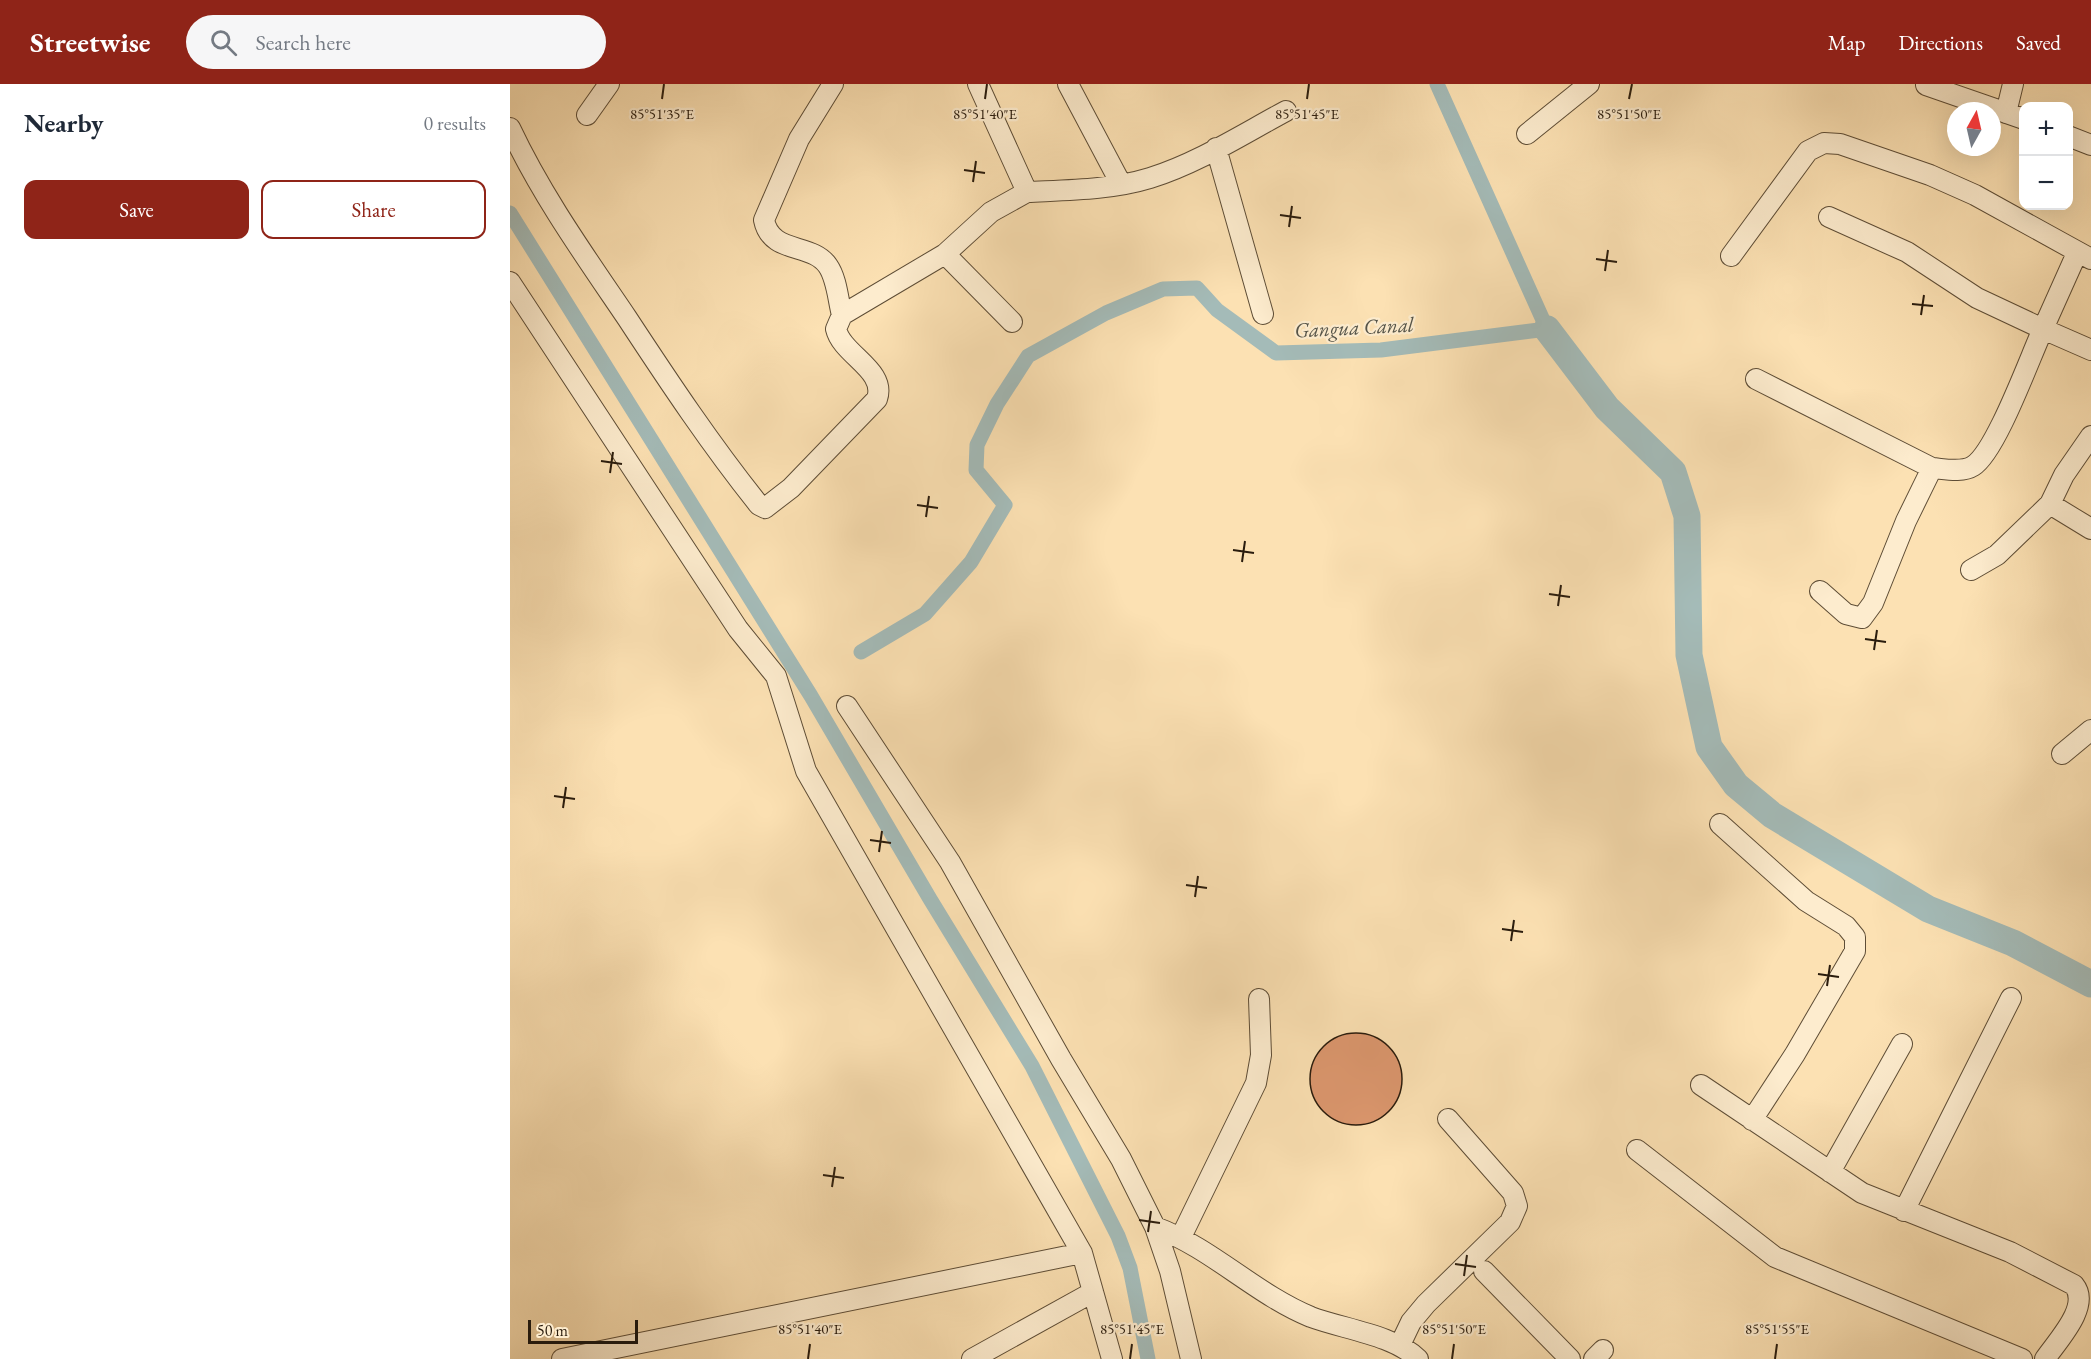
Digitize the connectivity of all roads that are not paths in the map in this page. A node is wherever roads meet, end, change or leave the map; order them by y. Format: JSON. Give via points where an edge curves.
{"nodes":[{"id":1,"x":609,"y":84,"type":"edge"},
{"id":2,"x":833,"y":84,"type":"edge"},
{"id":3,"x":978,"y":84,"type":"edge"},
{"id":4,"x":1068,"y":84,"type":"edge"},
{"id":5,"x":1589,"y":84,"type":"edge"},
{"id":6,"x":2013,"y":84,"type":"edge"},
{"id":7,"x":1926,"y":85,"type":"edge"},
{"id":8,"x":1286,"y":111,"type":"dead end"},
{"id":9,"x":587,"y":115,"type":"dead end"},
{"id":10,"x":2015,"y":116,"type":"edge"},
{"id":11,"x":510,"y":128,"type":"edge"},
{"id":12,"x":1527,"y":134,"type":"dead end"},
{"id":13,"x":2073,"y":138,"type":"edge"},
{"id":14,"x":2091,"y":145,"type":"edge"},
{"id":15,"x":1216,"y":148,"type":"junction"},
{"id":16,"x":1120,"y":184,"type":"junction"},
{"id":17,"x":1027,"y":192,"type":"junction"},
{"id":18,"x":1829,"y":217,"type":"dead end"},
{"id":19,"x":945,"y":254,"type":"junction"},
{"id":20,"x":1731,"y":256,"type":"dead end"},
{"id":21,"x":2084,"y":256,"type":"edge"},
{"id":22,"x":510,"y":282,"type":"edge"},
{"id":23,"x":1263,"y":314,"type":"dead end"},
{"id":24,"x":842,"y":315,"type":"junction"},
{"id":25,"x":1012,"y":322,"type":"dead end"},
{"id":26,"x":2043,"y":329,"type":"junction"},
{"id":27,"x":2091,"y":350,"type":"edge"},
{"id":28,"x":1756,"y":379,"type":"dead end"},
{"id":29,"x":2091,"y":436,"type":"edge"},
{"id":30,"x":1932,"y":468,"type":"junction"},
{"id":31,"x":2050,"y":504,"type":"junction"},
{"id":32,"x":2091,"y":529,"type":"edge"},
{"id":33,"x":1971,"y":570,"type":"dead end"},
{"id":34,"x":1820,"y":591,"type":"dead end"},
{"id":35,"x":847,"y":706,"type":"dead end"},
{"id":36,"x":2091,"y":730,"type":"edge"},
{"id":37,"x":2062,"y":754,"type":"dead end"},
{"id":38,"x":1720,"y":824,"type":"dead end"},
{"id":39,"x":2012,"y":998,"type":"dead end"},
{"id":40,"x":1259,"y":999,"type":"dead end"},
{"id":41,"x":1902,"y":1044,"type":"dead end"},
{"id":42,"x":1701,"y":1086,"type":"dead end"},
{"id":43,"x":1448,"y":1119,"type":"dead end"},
{"id":44,"x":1752,"y":1120,"type":"junction"},
{"id":45,"x":1636,"y":1150,"type":"dead end"},
{"id":46,"x":1830,"y":1172,"type":"junction"},
{"id":47,"x":1904,"y":1210,"type":"junction"},
{"id":48,"x":1155,"y":1227,"type":"junction"},
{"id":49,"x":1181,"y":1236,"type":"junction"},
{"id":50,"x":1082,"y":1253,"type":"junction"},
{"id":51,"x":1484,"y":1271,"type":"dead end"},
{"id":52,"x":1094,"y":1292,"type":"junction"},
{"id":53,"x":1400,"y":1345,"type":"junction"},
{"id":54,"x":562,"y":1359,"type":"edge"},
{"id":55,"x":972,"y":1359,"type":"edge"},
{"id":56,"x":1112,"y":1359,"type":"edge"},
{"id":57,"x":1191,"y":1359,"type":"edge"},
{"id":58,"x":1418,"y":1359,"type":"edge"},
{"id":59,"x":1570,"y":1359,"type":"edge"},
{"id":60,"x":2022,"y":1359,"type":"edge"},
{"id":61,"x":2045,"y":1359,"type":"edge"}],
"edges":[{"from":1,"to":9,"type":"street"},
{"from":2,"to":24,"type":"street","via":[[799,140],[764,220],[766,231],[774,238],[819,258],[829,267]]},
{"from":3,"to":17,"type":"street"},
{"from":4,"to":16,"type":"street"},
{"from":5,"to":12,"type":"street"},
{"from":6,"to":10,"type":"street"},
{"from":7,"to":10,"type":"street"},
{"from":8,"to":15,"type":"street"},
{"from":11,"to":24,"type":"street","via":[[552,206],[652,358],[762,507],[770,506],[791,488],[877,399],[880,391],[876,379],[838,338],[836,329]]},
{"from":13,"to":14,"type":"street"},
{"from":15,"to":16,"type":"street","via":[[1151,178]]},
{"from":15,"to":23,"type":"street"},
{"from":16,"to":17,"type":"street"},
{"from":17,"to":19,"type":"street","via":[[992,212]]},
{"from":18,"to":26,"type":"street","via":[[1907,252],[1977,298]]},
{"from":19,"to":24,"type":"street"},
{"from":19,"to":25,"type":"street"},
{"from":20,"to":21,"type":"street","via":[[1809,151],[1824,143],[1840,144],[1930,175],[1975,195]]},
{"from":21,"to":26,"type":"street"},
{"from":22,"to":50,"type":"street","via":[[738,629],[776,676],[806,771]]},
{"from":26,"to":27,"type":"street"},
{"from":26,"to":30,"type":"street","via":[[1983,457],[1963,470]]},
{"from":28,"to":30,"type":"street"},
{"from":29,"to":31,"type":"street"},
{"from":30,"to":34,"type":"street","via":[[1873,603],[1862,618],[1846,614]]},
{"from":31,"to":32,"type":"street"},
{"from":31,"to":33,"type":"street","via":[[1997,555]]},
{"from":35,"to":48,"type":"street","via":[[950,862],[1060,1059],[1111,1139]]},
{"from":36,"to":37,"type":"street"},
{"from":38,"to":44,"type":"street","via":[[1806,902],[1846,926],[1855,942],[1855,951]]},
{"from":39,"to":47,"type":"street"},
{"from":40,"to":49,"type":"street","via":[[1261,1055],[1257,1083]]},
{"from":41,"to":46,"type":"street"},
{"from":42,"to":44,"type":"street"},
{"from":43,"to":53,"type":"street","via":[[1513,1193],[1517,1206],[1506,1227],[1411,1322]]},
{"from":44,"to":46,"type":"street"},
{"from":45,"to":60,"type":"street","via":[[1775,1257]]},
{"from":46,"to":47,"type":"street","via":[[1862,1193]]},
{"from":47,"to":61,"type":"street","via":[[2010,1252],[2074,1285],[2082,1300],[2079,1310]]},
{"from":48,"to":49,"type":"street"},
{"from":48,"to":57,"type":"street"},
{"from":49,"to":53,"type":"street","via":[[1311,1317]]},
{"from":50,"to":52,"type":"street"},
{"from":50,"to":54,"type":"street"},
{"from":51,"to":59,"type":"street"},
{"from":52,"to":55,"type":"street"},
{"from":52,"to":56,"type":"street"},
{"from":53,"to":58,"type":"street"}]}
